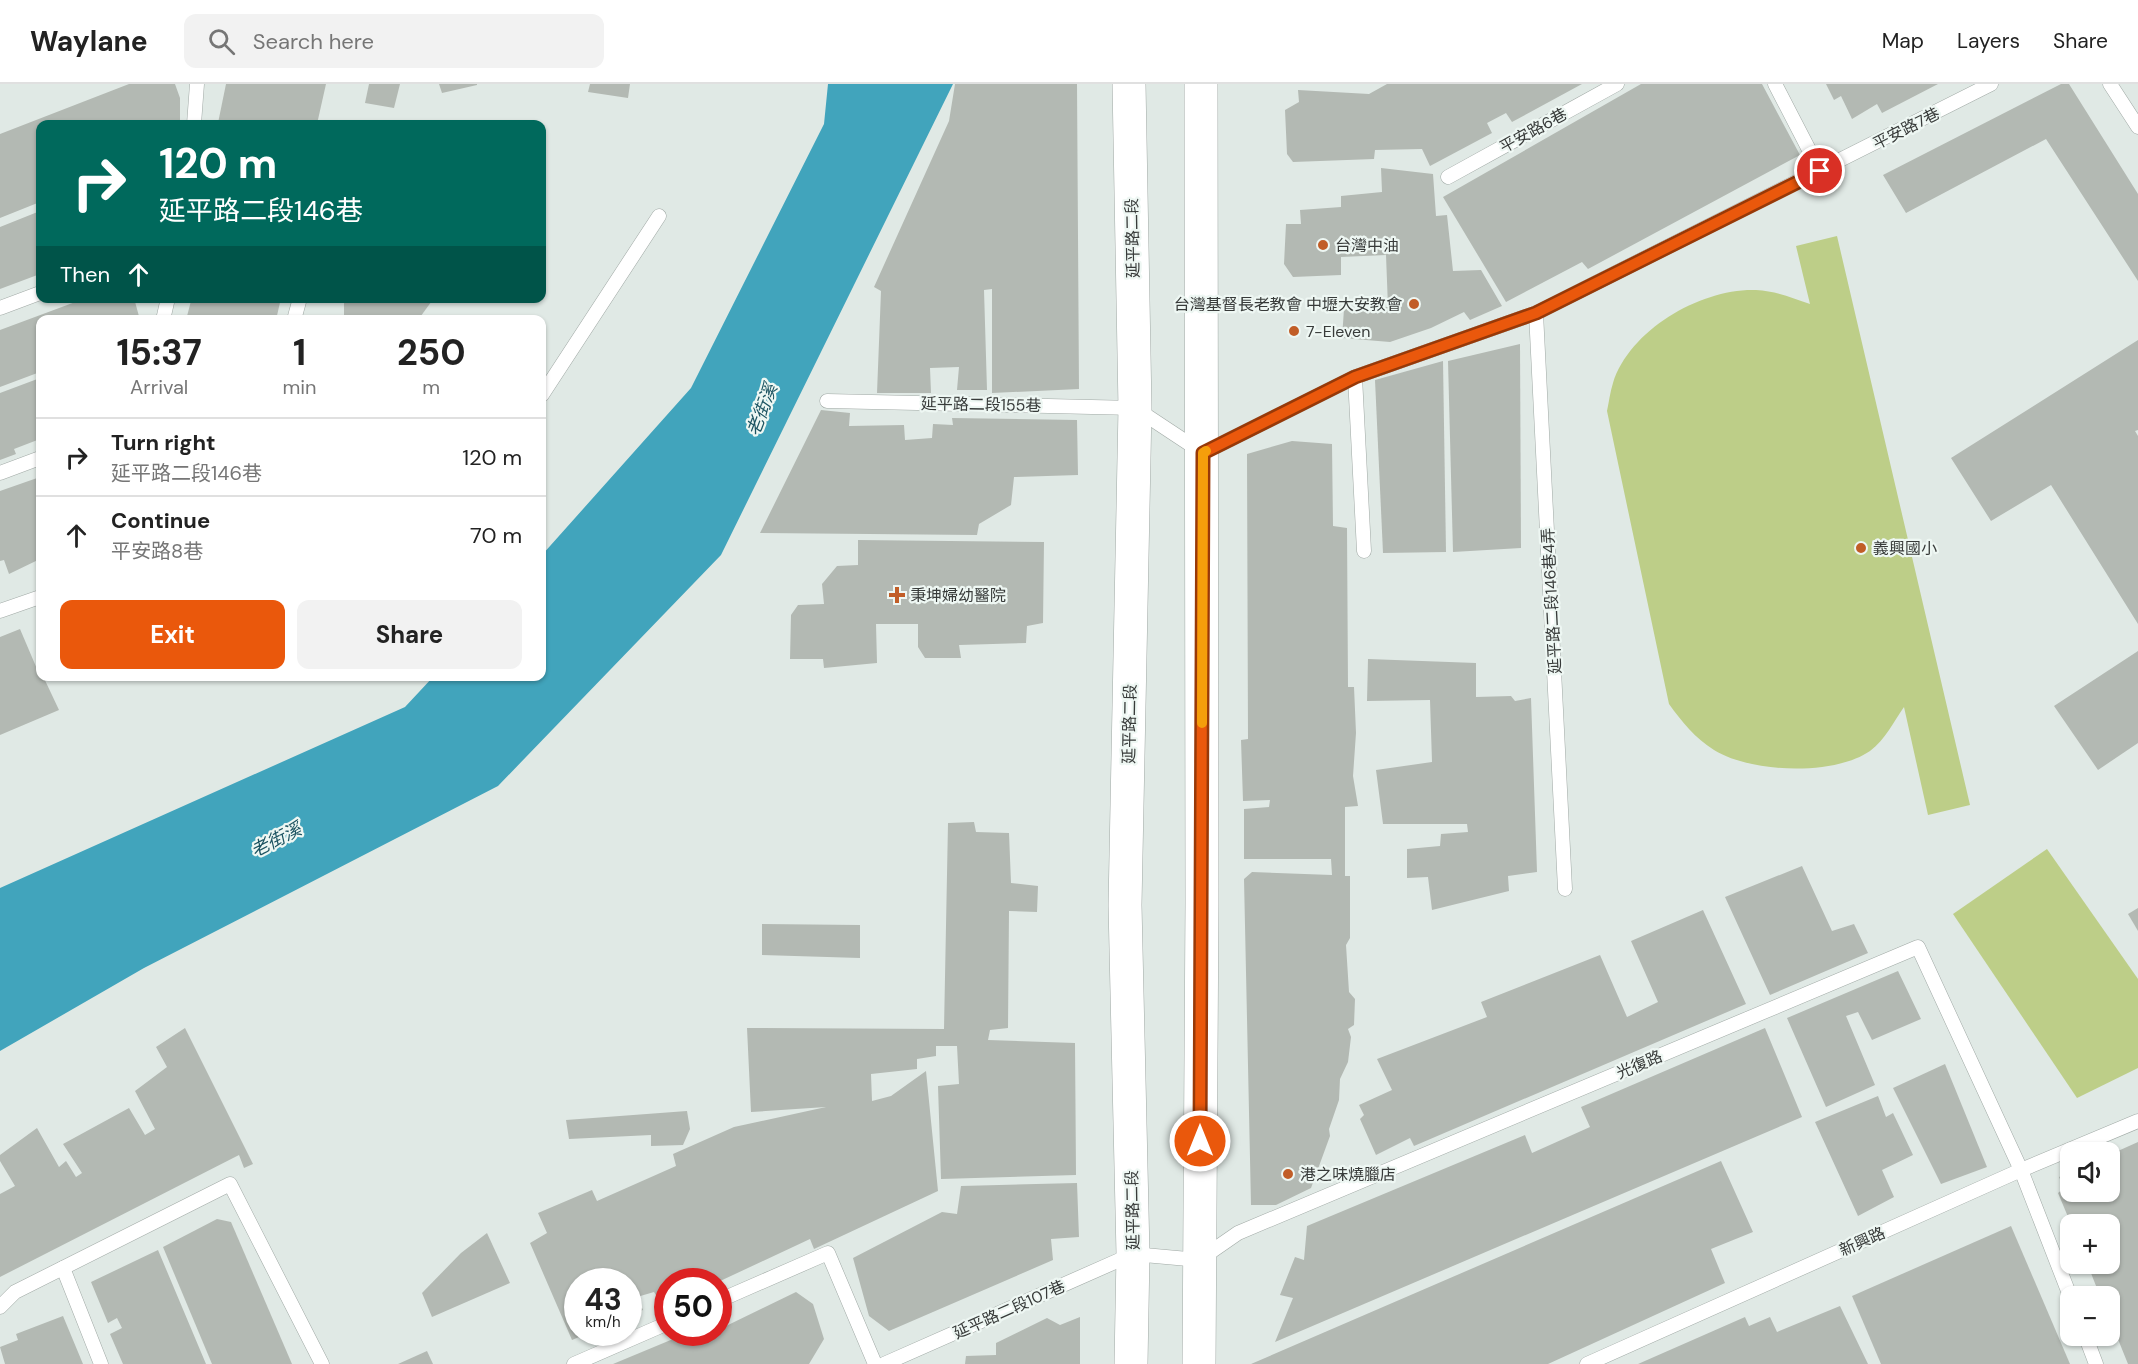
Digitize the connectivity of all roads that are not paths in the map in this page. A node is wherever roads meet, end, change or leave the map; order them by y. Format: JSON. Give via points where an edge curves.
{"nodes":[{"id":1,"x":197,"y":84,"type":"edge"},
{"id":2,"x":1129,"y":84,"type":"edge"},
{"id":3,"x":1201,"y":84,"type":"edge"},
{"id":4,"x":1617,"y":84,"type":"edge"},
{"id":5,"x":1775,"y":84,"type":"edge"},
{"id":6,"x":1991,"y":84,"type":"edge"},
{"id":7,"x":2110,"y":84,"type":"edge"},
{"id":8,"x":194,"y":120,"type":"edge"},
{"id":9,"x":2138,"y":127,"type":"edge"},
{"id":10,"x":1820,"y":171,"type":"junction"},
{"id":11,"x":1448,"y":177,"type":"dead end"},
{"id":12,"x":659,"y":216,"type":"dead end"},
{"id":13,"x":36,"y":294,"type":"edge"},
{"id":14,"x":0,"y":308,"type":"edge"},
{"id":15,"x":1536,"y":313,"type":"junction"},
{"id":16,"x":1355,"y":377,"type":"junction"},
{"id":17,"x":546,"y":389,"type":"edge"},
{"id":18,"x":827,"y":401,"type":"dead end"},
{"id":19,"x":1135,"y":408,"type":"junction"},
{"id":20,"x":1203,"y":453,"type":"junction"},
{"id":21,"x":36,"y":460,"type":"edge"},
{"id":22,"x":0,"y":473,"type":"edge"},
{"id":23,"x":1364,"y":551,"type":"dead end"},
{"id":24,"x":36,"y":598,"type":"edge"},
{"id":25,"x":0,"y":611,"type":"edge"},
{"id":26,"x":1565,"y":889,"type":"dead end"},
{"id":27,"x":2138,"y":1121,"type":"edge"},
{"id":28,"x":2021,"y":1170,"type":"junction"},
{"id":29,"x":1133,"y":1254,"type":"junction"},
{"id":30,"x":1199,"y":1260,"type":"junction"},
{"id":31,"x":63,"y":1268,"type":"junction"},
{"id":32,"x":2066,"y":1286,"type":"edge"},
{"id":33,"x":732,"y":1295,"type":"edge"},
{"id":34,"x":0,"y":1307,"type":"edge"},
{"id":35,"x":654,"y":1329,"type":"edge"},
{"id":36,"x":2089,"y":1346,"type":"edge"},
{"id":37,"x":101,"y":1364,"type":"edge"},
{"id":38,"x":322,"y":1364,"type":"edge"},
{"id":39,"x":574,"y":1364,"type":"edge"},
{"id":40,"x":875,"y":1364,"type":"edge"},
{"id":41,"x":884,"y":1364,"type":"edge"},
{"id":42,"x":1131,"y":1364,"type":"edge"},
{"id":43,"x":1199,"y":1364,"type":"edge"},
{"id":44,"x":1587,"y":1364,"type":"edge"},
{"id":45,"x":2096,"y":1364,"type":"edge"}],
"edges":[{"from":1,"to":8,"type":"lane"},
{"from":2,"to":19,"type":"main road","name":"延平路二段"},
{"from":3,"to":20,"type":"main road"},
{"from":4,"to":11,"type":"lane","name":"平安路6巷"},
{"from":5,"to":10,"type":"lane"},
{"from":6,"to":10,"type":"lane","name":"平安路7巷"},
{"from":7,"to":9,"type":"lane"},
{"from":10,"to":15,"type":"lane","name":"平安路7巷"},
{"from":12,"to":17,"type":"lane"},
{"from":13,"to":14,"type":"lane"},
{"from":15,"to":16,"type":"lane","name":"平安路7巷"},
{"from":15,"to":26,"type":"lane","name":"延平路二段146巷4弄"},
{"from":16,"to":20,"type":"lane","name":"平安路7巷"},
{"from":16,"to":23,"type":"lane"},
{"from":18,"to":19,"type":"lane","name":"延平路二段155巷"},
{"from":19,"to":20,"type":"lane"},
{"from":19,"to":29,"type":"main road","name":"延平路二段","via":[[1125,905]]},
{"from":20,"to":30,"type":"main road"},
{"from":21,"to":22,"type":"lane"},
{"from":24,"to":25,"type":"lane"},
{"from":27,"to":28,"type":"lane","name":"新興路"},
{"from":28,"to":30,"type":"lane","name":"光復路","via":[[1918,947],[1238,1233]]},
{"from":28,"to":32,"type":"lane"},
{"from":28,"to":44,"type":"lane","name":"新興路"},
{"from":29,"to":30,"type":"lane"},
{"from":29,"to":41,"type":"lane","name":"延平路二段107巷"},
{"from":29,"to":42,"type":"main road","name":"延平路二段"},
{"from":30,"to":43,"type":"main road"},
{"from":31,"to":34,"type":"lane","via":[[15,1292]]},
{"from":31,"to":37,"type":"lane"},
{"from":31,"to":38,"type":"lane","via":[[230,1184]]},
{"from":33,"to":40,"type":"lane","via":[[828,1253]]},
{"from":35,"to":39,"type":"lane"},
{"from":36,"to":45,"type":"lane"}]}
